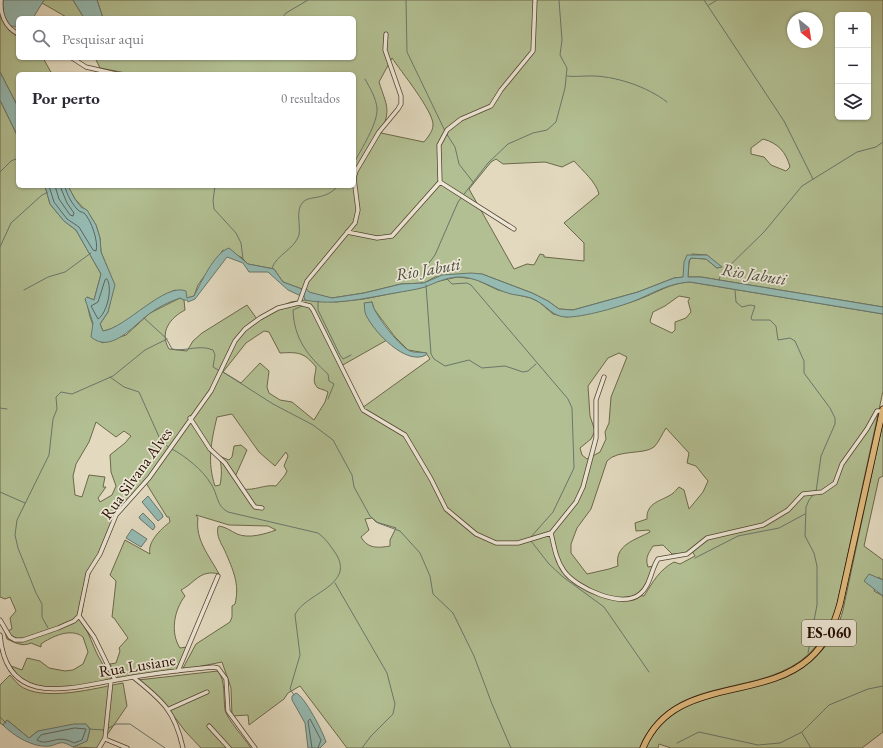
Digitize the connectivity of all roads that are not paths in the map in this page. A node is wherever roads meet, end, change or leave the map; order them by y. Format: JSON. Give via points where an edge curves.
{"nodes":[{"id":1,"x":1,"y":0,"type":"edge"},
{"id":2,"x":535,"y":0,"type":"edge"},
{"id":3,"x":16,"y":33,"type":"edge"},
{"id":4,"x":386,"y":34,"type":"dead end"},
{"id":5,"x":75,"y":60,"type":"edge"},
{"id":6,"x":107,"y":72,"type":"edge"},
{"id":7,"x":356,"y":168,"type":"edge"},
{"id":8,"x":440,"y":182,"type":"junction"},
{"id":9,"x":355,"y":188,"type":"edge"},
{"id":10,"x":514,"y":229,"type":"dead end"},
{"id":11,"x":347,"y":232,"type":"junction"},
{"id":12,"x":299,"y":303,"type":"junction"},
{"id":13,"x":604,"y":377,"type":"dead end"},
{"id":14,"x":883,"y":410,"type":"edge"},
{"id":15,"x":190,"y":418,"type":"junction"},
{"id":16,"x":262,"y":508,"type":"dead end"},
{"id":17,"x":551,"y":533,"type":"junction"},
{"id":18,"x":218,"y":576,"type":"dead end"},
{"id":19,"x":79,"y":616,"type":"junction"},
{"id":20,"x":0,"y":621,"type":"edge"},
{"id":21,"x":0,"y":624,"type":"edge"},
{"id":22,"x":0,"y":635,"type":"edge"},
{"id":23,"x":178,"y":671,"type":"junction"},
{"id":24,"x":133,"y":677,"type":"junction"},
{"id":25,"x":113,"y":680,"type":"junction"},
{"id":26,"x":207,"y":692,"type":"dead end"},
{"id":27,"x":169,"y":709,"type":"junction"},
{"id":28,"x":210,"y":726,"type":"dead end"},
{"id":29,"x":105,"y":739,"type":"junction"},
{"id":30,"x":99,"y":748,"type":"edge"},
{"id":31,"x":127,"y":748,"type":"edge"},
{"id":32,"x":183,"y":748,"type":"edge"},
{"id":33,"x":229,"y":748,"type":"edge"},
{"id":34,"x":255,"y":748,"type":"edge"},
{"id":35,"x":643,"y":748,"type":"edge"}],
"edges":[{"from":1,"to":3,"type":"street","via":[[4,19]]},
{"from":2,"to":8,"type":"street","via":[[533,51],[490,106],[468,115],[447,130],[439,145]]},
{"from":4,"to":7,"type":"street","via":[[385,50],[401,96],[401,104],[379,132]]},
{"from":5,"to":6,"type":"street","via":[[86,67]]},
{"from":8,"to":10,"type":"street"},
{"from":8,"to":11,"type":"street","via":[[392,236],[377,238]]},
{"from":9,"to":11,"type":"street","via":[[358,210],[355,223]]},
{"from":11,"to":12,"type":"street","via":[[310,276]]},
{"from":12,"to":15,"type":"street","name":"Rua Silvana Alves","via":[[274,310],[250,325],[232,346],[211,391]]},
{"from":12,"to":17,"type":"street","via":[[314,310],[362,410],[406,437],[448,511],[476,534],[496,543],[518,543]]},
{"from":13,"to":17,"type":"street","via":[[596,400],[596,438],[583,487],[572,508]]},
{"from":14,"to":17,"type":"street","via":[[875,413],[842,464],[838,480],[830,487],[821,492],[803,494],[788,510],[763,525],[705,539],[687,554],[658,559],[645,589],[635,597],[620,600],[606,596],[586,588],[568,576],[559,563]]},
{"from":14,"to":35,"type":"main road","number":"ES-060","via":[[840,604],[823,643],[809,659],[784,674],[705,696],[677,708],[656,727]]},
{"from":15,"to":16,"type":"street","via":[[210,449],[225,463],[255,507]]},
{"from":15,"to":19,"type":"street","name":"Rua Silvana Alves","via":[[149,478],[116,515],[100,554],[88,573]]},
{"from":18,"to":23,"type":"street"},
{"from":19,"to":20,"type":"street","via":[[58,628],[22,640],[10,637]]},
{"from":19,"to":25,"type":"street","via":[[94,637]]},
{"from":20,"to":21,"type":"street"},
{"from":22,"to":25,"type":"street","name":"Rua Lusiane","via":[[3,653],[12,673],[26,683],[57,689]]},
{"from":23,"to":24,"type":"street","name":"Rua Lusiane"},
{"from":23,"to":34,"type":"street","name":"Rua Lusiane","via":[[213,667],[221,669],[227,682],[228,711]]},
{"from":24,"to":25,"type":"street","name":"Rua Lusiane"},
{"from":24,"to":27,"type":"street"},
{"from":25,"to":29,"type":"street"},
{"from":26,"to":27,"type":"street"},
{"from":27,"to":32,"type":"street"},
{"from":28,"to":33,"type":"street"},
{"from":29,"to":30,"type":"street"},
{"from":29,"to":31,"type":"street"}]}
